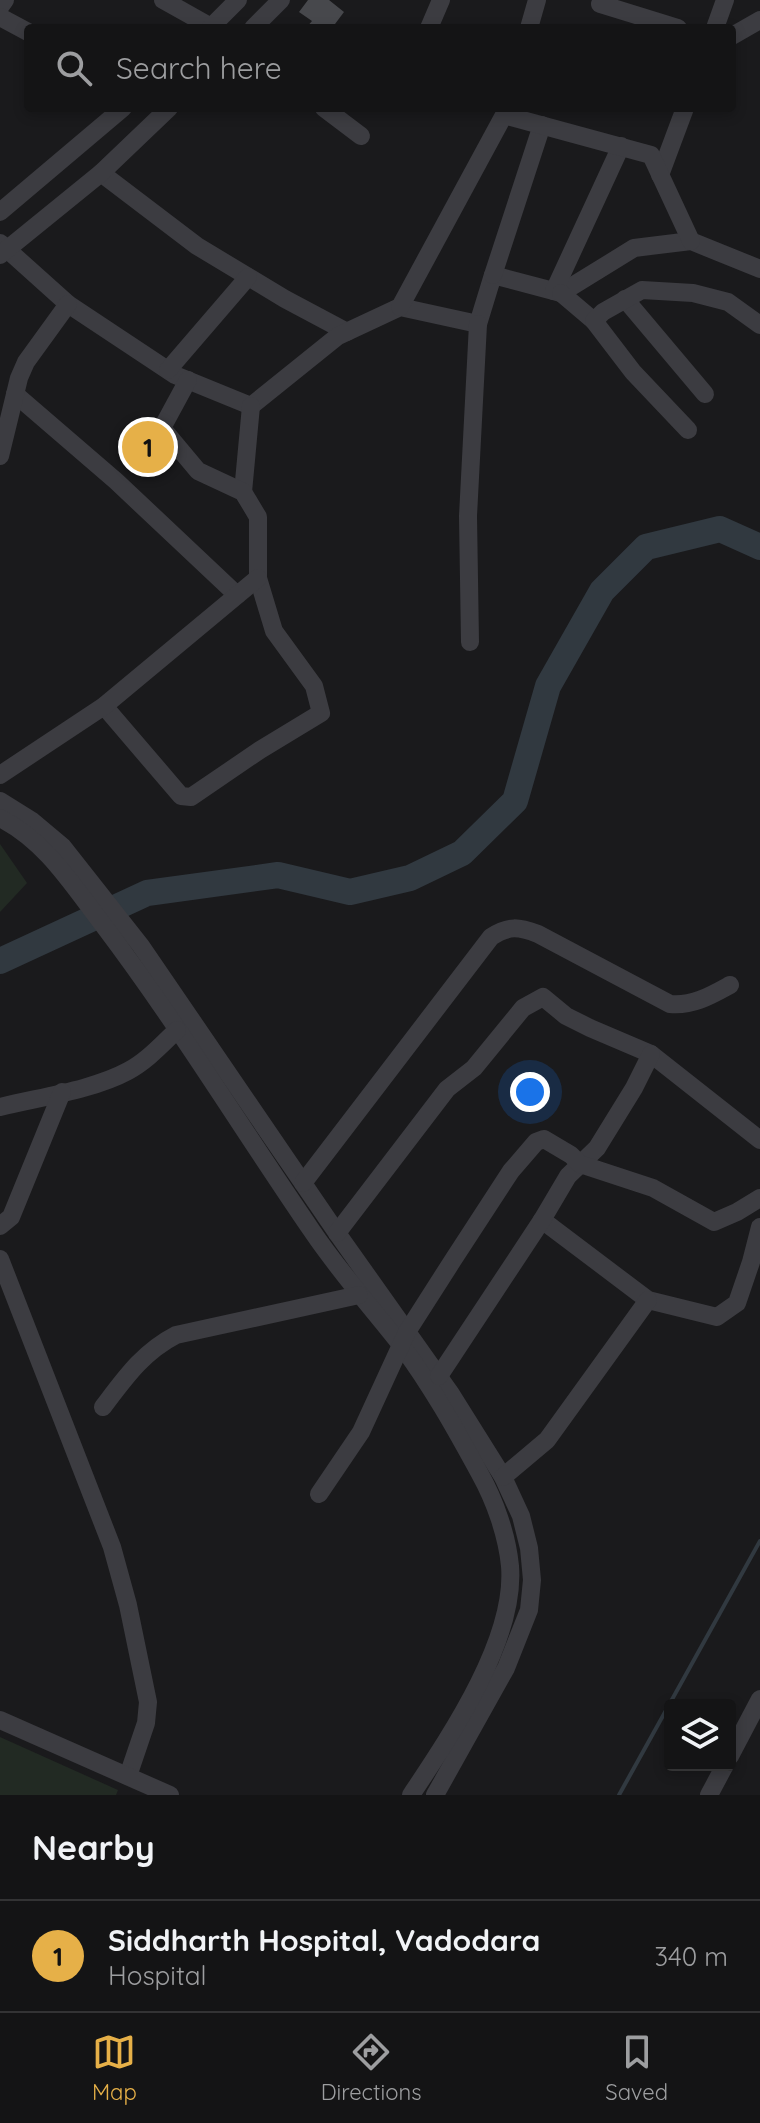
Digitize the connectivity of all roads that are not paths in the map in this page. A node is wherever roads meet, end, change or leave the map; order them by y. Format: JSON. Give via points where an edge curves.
{"nodes":[{"id":1,"x":5,"y":0,"type":"edge"},
{"id":2,"x":163,"y":0,"type":"edge"},
{"id":3,"x":238,"y":0,"type":"edge"},
{"id":4,"x":281,"y":0,"type":"edge"},
{"id":5,"x":441,"y":0,"type":"edge"},
{"id":6,"x":537,"y":0,"type":"edge"},
{"id":7,"x":725,"y":0,"type":"edge"},
{"id":8,"x":596,"y":1,"type":"edge"},
{"id":9,"x":0,"y":7,"type":"edge"},
{"id":10,"x":0,"y":17,"type":"edge"},
{"id":11,"x":760,"y":20,"type":"edge"},
{"id":12,"x":205,"y":24,"type":"edge"},
{"id":13,"x":216,"y":24,"type":"edge"},
{"id":14,"x":257,"y":24,"type":"edge"},
{"id":15,"x":431,"y":24,"type":"edge"},
{"id":16,"x":530,"y":24,"type":"edge"},
{"id":17,"x":666,"y":24,"type":"edge"},
{"id":18,"x":716,"y":24,"type":"edge"},
{"id":19,"x":24,"y":30,"type":"edge"},
{"id":20,"x":736,"y":34,"type":"edge"},
{"id":21,"x":118,"y":112,"type":"edge"},
{"id":22,"x":164,"y":112,"type":"edge"},
{"id":23,"x":329,"y":112,"type":"edge"},
{"id":24,"x":505,"y":112,"type":"edge"},
{"id":25,"x":684,"y":112,"type":"edge"},
{"id":26,"x":542,"y":125,"type":"junction"},
{"id":27,"x":361,"y":136,"type":"dead end"},
{"id":28,"x":621,"y":146,"type":"junction"},
{"id":29,"x":101,"y":173,"type":"junction"},
{"id":30,"x":660,"y":175,"type":"junction"},
{"id":31,"x":0,"y":212,"type":"edge"},
{"id":32,"x":691,"y":241,"type":"junction"},
{"id":33,"x":2,"y":249,"type":"edge"},
{"id":34,"x":760,"y":269,"type":"edge"},
{"id":35,"x":493,"y":275,"type":"junction"},
{"id":36,"x":248,"y":277,"type":"junction"},
{"id":37,"x":557,"y":292,"type":"junction"},
{"id":38,"x":625,"y":299,"type":"junction"},
{"id":39,"x":68,"y":304,"type":"junction"},
{"id":40,"x":400,"y":307,"type":"junction"},
{"id":41,"x":594,"y":321,"type":"junction"},
{"id":42,"x":478,"y":324,"type":"junction"},
{"id":43,"x":760,"y":325,"type":"edge"},
{"id":44,"x":347,"y":332,"type":"junction"},
{"id":45,"x":168,"y":370,"type":"junction"},
{"id":46,"x":188,"y":380,"type":"junction"},
{"id":47,"x":15,"y":394,"type":"junction"},
{"id":48,"x":705,"y":394,"type":"dead end"},
{"id":49,"x":251,"y":406,"type":"junction"},
{"id":50,"x":688,"y":430,"type":"dead end"},
{"id":51,"x":0,"y":456,"type":"edge"},
{"id":52,"x":243,"y":492,"type":"junction"},
{"id":53,"x":258,"y":578,"type":"junction"},
{"id":54,"x":237,"y":595,"type":"junction"},
{"id":55,"x":470,"y":642,"type":"dead end"},
{"id":56,"x":104,"y":706,"type":"junction"},
{"id":57,"x":0,"y":775,"type":"edge"},
{"id":58,"x":0,"y":801,"type":"edge"},
{"id":59,"x":0,"y":818,"type":"edge"},
{"id":60,"x":57,"y":852,"type":"junction"},
{"id":61,"x":730,"y":985,"type":"dead end"},
{"id":62,"x":177,"y":1030,"type":"junction"},
{"id":63,"x":651,"y":1054,"type":"junction"},
{"id":64,"x":62,"y":1092,"type":"junction"},
{"id":65,"x":0,"y":1107,"type":"edge"},
{"id":66,"x":760,"y":1140,"type":"edge"},
{"id":67,"x":580,"y":1164,"type":"junction"},
{"id":68,"x":303,"y":1183,"type":"junction"},
{"id":69,"x":760,"y":1198,"type":"edge"},
{"id":70,"x":542,"y":1220,"type":"junction"},
{"id":71,"x":0,"y":1226,"type":"edge"},
{"id":72,"x":760,"y":1227,"type":"edge"},
{"id":73,"x":337,"y":1233,"type":"junction"},
{"id":74,"x":0,"y":1259,"type":"edge"},
{"id":75,"x":359,"y":1295,"type":"junction"},
{"id":76,"x":648,"y":1300,"type":"junction"},
{"id":77,"x":404,"y":1339,"type":"junction"},
{"id":78,"x":439,"y":1376,"type":"junction"},
{"id":79,"x":103,"y":1407,"type":"dead end"},
{"id":80,"x":503,"y":1477,"type":"junction"},
{"id":81,"x":319,"y":1494,"type":"dead end"},
{"id":82,"x":760,"y":1699,"type":"edge"},
{"id":83,"x":0,"y":1720,"type":"edge"},
{"id":84,"x":736,"y":1745,"type":"edge"},
{"id":85,"x":722,"y":1771,"type":"edge"},
{"id":86,"x":128,"y":1776,"type":"junction"},
{"id":87,"x":170,"y":1795,"type":"edge"},
{"id":88,"x":411,"y":1795,"type":"edge"},
{"id":89,"x":435,"y":1795,"type":"edge"},
{"id":90,"x":709,"y":1795,"type":"edge"}],
"edges":[{"from":1,"to":9,"type":"street"},
{"from":2,"to":12,"type":"street"},
{"from":3,"to":13,"type":"street"},
{"from":4,"to":14,"type":"street"},
{"from":5,"to":15,"type":"street"},
{"from":6,"to":16,"type":"street"},
{"from":7,"to":18,"type":"street"},
{"from":8,"to":17,"type":"street"},
{"from":10,"to":19,"type":"street"},
{"from":11,"to":20,"type":"street"},
{"from":21,"to":31,"type":"street"},
{"from":22,"to":29,"type":"street"},
{"from":23,"to":27,"type":"street"},
{"from":24,"to":26,"type":"street"},
{"from":24,"to":40,"type":"street"},
{"from":25,"to":30,"type":"street"},
{"from":26,"to":28,"type":"street"},
{"from":26,"to":35,"type":"street"},
{"from":28,"to":30,"type":"street","via":[[651,155]]},
{"from":28,"to":37,"type":"street"},
{"from":29,"to":33,"type":"street"},
{"from":29,"to":36,"type":"street","via":[[197,246]]},
{"from":30,"to":32,"type":"street"},
{"from":32,"to":34,"type":"street"},
{"from":32,"to":37,"type":"street","via":[[634,248]]},
{"from":33,"to":39,"type":"street"},
{"from":35,"to":37,"type":"street"},
{"from":35,"to":42,"type":"street"},
{"from":36,"to":44,"type":"street"},
{"from":36,"to":45,"type":"street"},
{"from":37,"to":41,"type":"street"},
{"from":38,"to":41,"type":"street"},
{"from":38,"to":43,"type":"street","via":[[642,290],[693,293],[728,302]]},
{"from":38,"to":48,"type":"street"},
{"from":39,"to":45,"type":"street"},
{"from":39,"to":47,"type":"street","via":[[26,362]]},
{"from":40,"to":42,"type":"street"},
{"from":40,"to":44,"type":"street"},
{"from":41,"to":50,"type":"street"},
{"from":42,"to":55,"type":"street","via":[[468,516]]},
{"from":44,"to":49,"type":"street"},
{"from":45,"to":46,"type":"street"},
{"from":46,"to":49,"type":"street"},
{"from":46,"to":52,"type":"street","via":[[162,428],[198,471]]},
{"from":47,"to":51,"type":"street"},
{"from":47,"to":54,"type":"street"},
{"from":49,"to":52,"type":"street"},
{"from":52,"to":53,"type":"street","via":[[258,517]]},
{"from":53,"to":54,"type":"street"},
{"from":53,"to":56,"type":"street","via":[[274,631],[314,686],[321,713],[317,717],[191,797],[181,796]]},
{"from":54,"to":56,"type":"street"},
{"from":56,"to":57,"type":"street"},
{"from":58,"to":60,"type":"street","via":[[32,821]]},
{"from":59,"to":60,"type":"street"},
{"from":60,"to":62,"type":"street"},
{"from":60,"to":68,"type":"street","via":[[141,946]]},
{"from":61,"to":68,"type":"street","via":[[700,1001],[670,1004],[538,934],[505,928],[491,937]]},
{"from":62,"to":64,"type":"street","via":[[128,1071]]},
{"from":62,"to":75,"type":"street"},
{"from":63,"to":66,"type":"street"},
{"from":63,"to":67,"type":"street","via":[[597,1148]]},
{"from":63,"to":73,"type":"street","via":[[566,1016],[543,997],[523,1008],[474,1068],[447,1089]]},
{"from":64,"to":65,"type":"street"},
{"from":64,"to":71,"type":"street","via":[[11,1217]]},
{"from":67,"to":69,"type":"street","via":[[653,1188],[714,1222]]},
{"from":67,"to":70,"type":"street"},
{"from":67,"to":77,"type":"street","via":[[544,1139],[536,1142],[511,1171]]},
{"from":68,"to":73,"type":"street"},
{"from":70,"to":76,"type":"street"},
{"from":70,"to":78,"type":"street"},
{"from":72,"to":76,"type":"street","via":[[737,1303],[717,1317]]},
{"from":73,"to":77,"type":"street"},
{"from":74,"to":86,"type":"street","via":[[112,1547],[128,1605],[148,1702]]},
{"from":75,"to":77,"type":"street"},
{"from":75,"to":79,"type":"street","via":[[176,1335],[138,1361]]},
{"from":76,"to":80,"type":"street","via":[[547,1440]]},
{"from":77,"to":78,"type":"street"},
{"from":77,"to":81,"type":"street","via":[[361,1432]]},
{"from":77,"to":88,"type":"street","via":[[482,1477],[505,1540],[511,1581],[494,1651],[446,1743]]},
{"from":78,"to":80,"type":"street"},
{"from":80,"to":89,"type":"street","via":[[529,1548],[529,1610],[506,1668]]},
{"from":82,"to":84,"type":"street"},
{"from":83,"to":86,"type":"street"},
{"from":85,"to":90,"type":"street"},
{"from":86,"to":87,"type":"street"}]}
